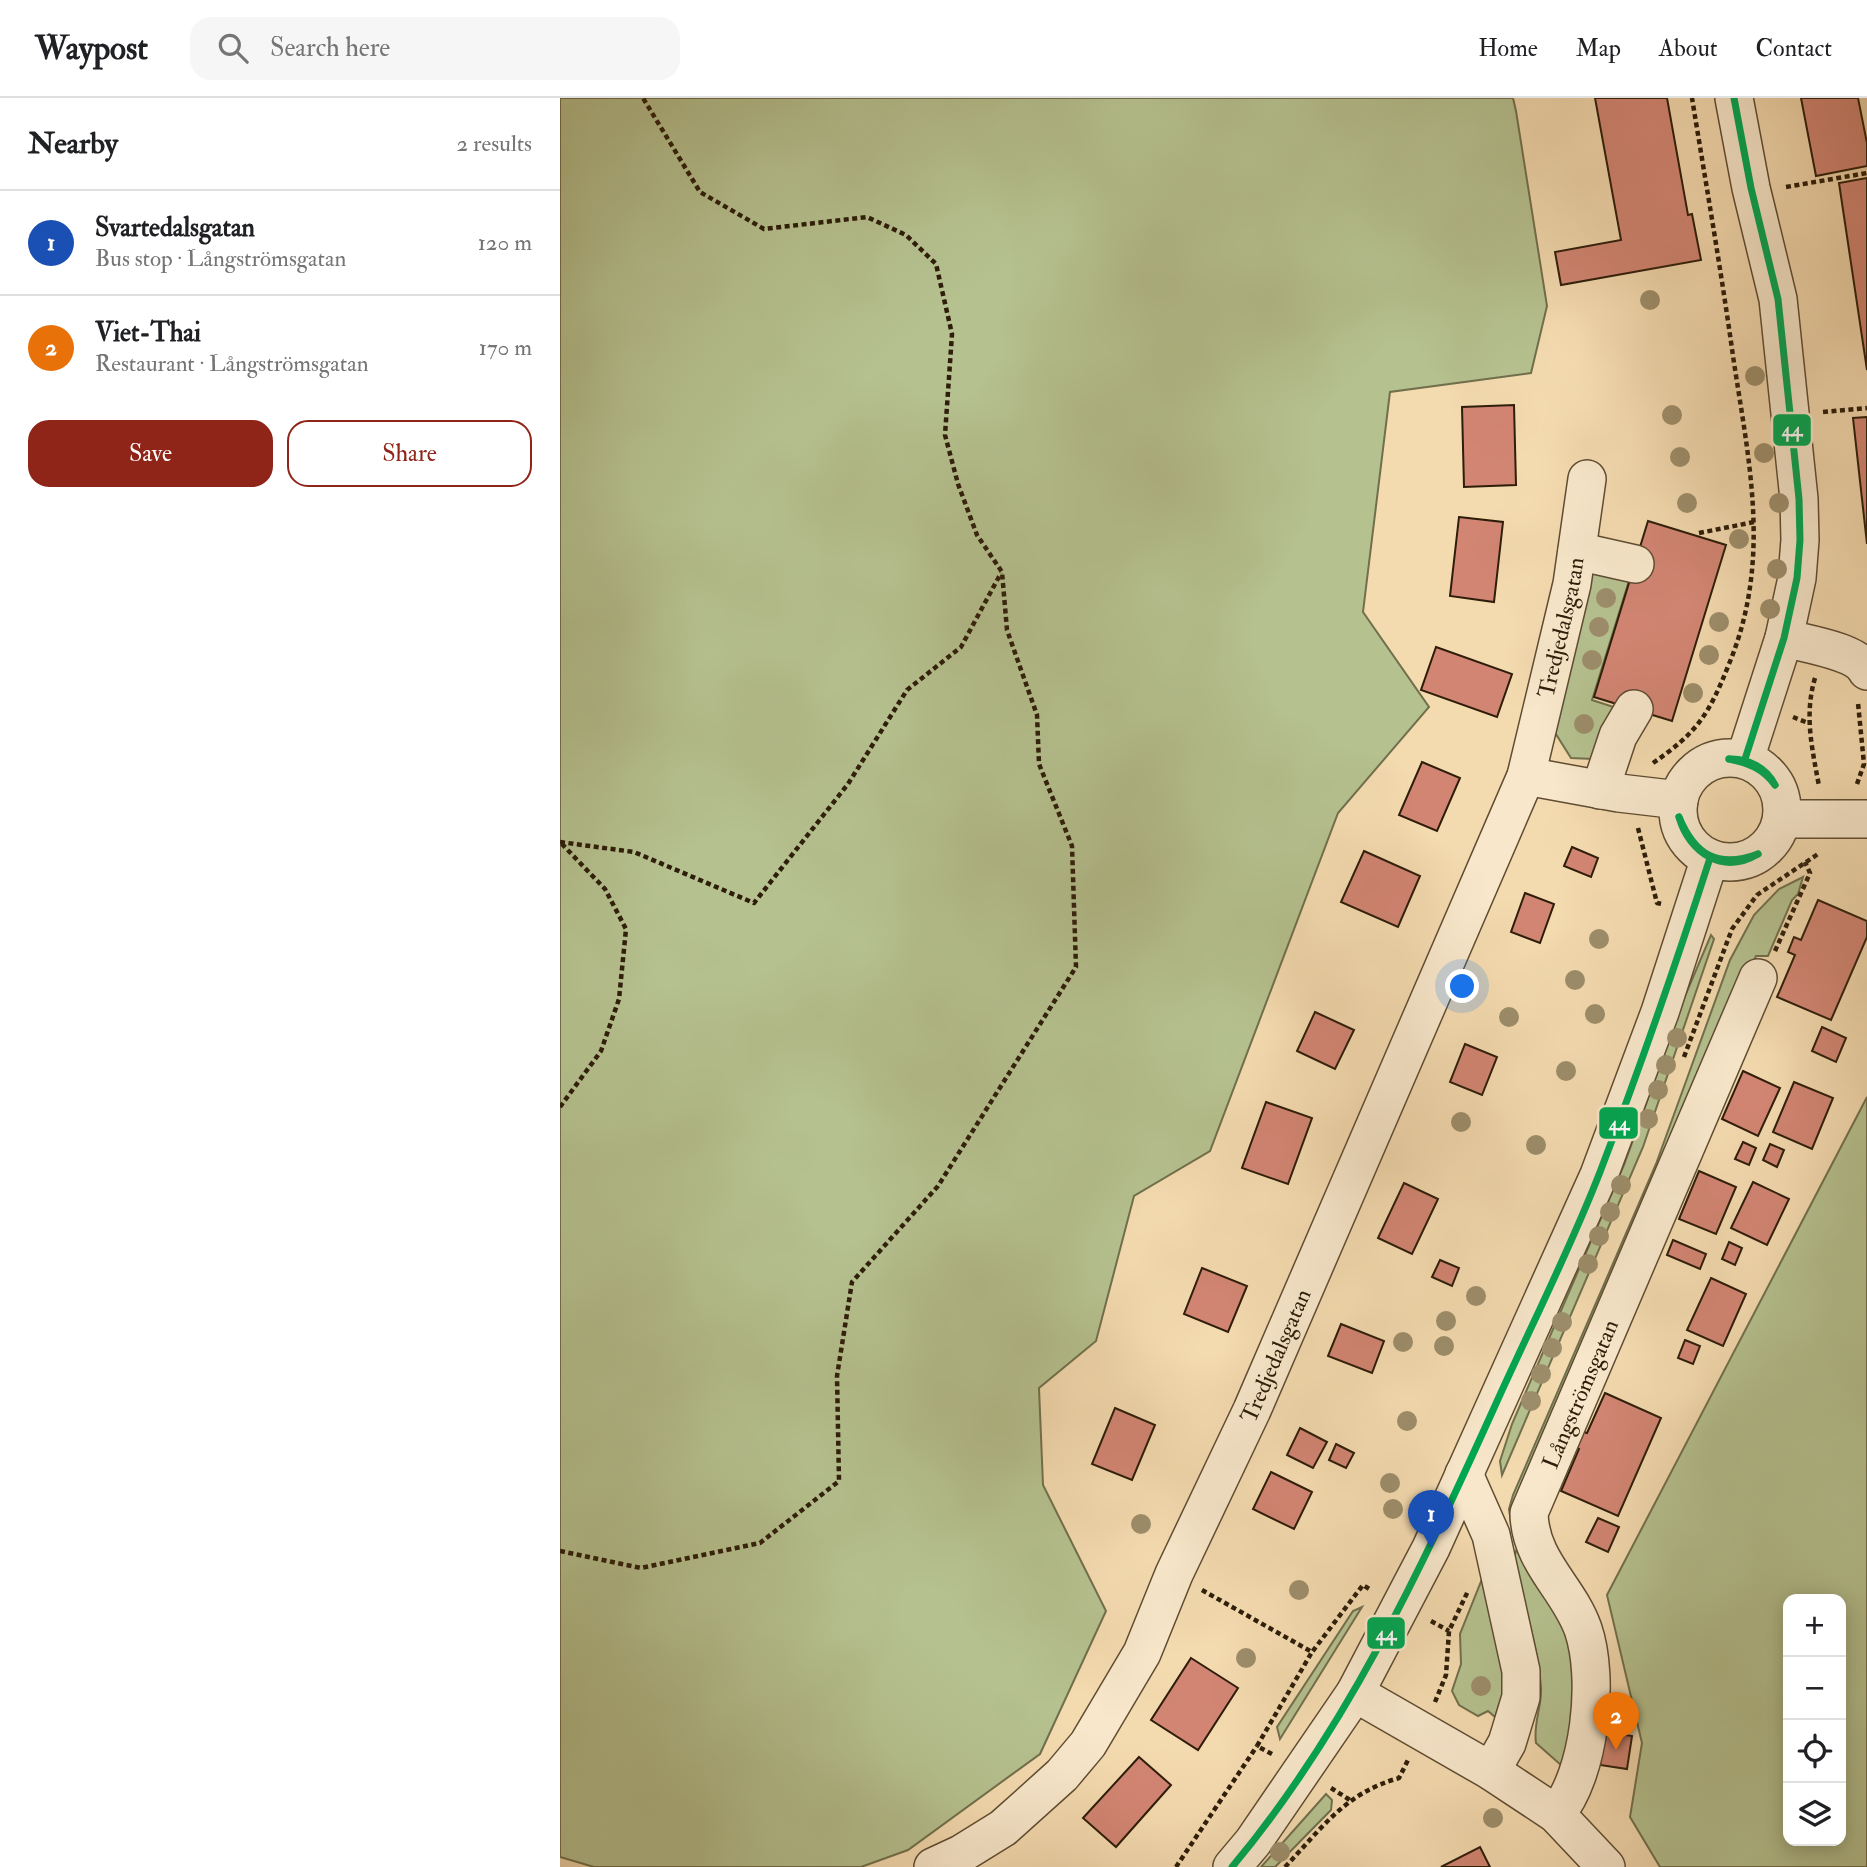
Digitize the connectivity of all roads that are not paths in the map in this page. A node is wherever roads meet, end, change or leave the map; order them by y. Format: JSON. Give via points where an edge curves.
{"nodes":[{"id":1,"x":1734,"y":98,"type":"edge"},
{"id":2,"x":1587,"y":479,"type":"dead end"},
{"id":3,"x":1577,"y":551,"type":"junction"},
{"id":4,"x":1635,"y":564,"type":"dead end"},
{"id":5,"x":1784,"y":638,"type":"junction"},
{"id":6,"x":1862,"y":681,"type":"edge"},
{"id":7,"x":1634,"y":709,"type":"dead end"},
{"id":8,"x":1745,"y":759,"type":"junction"},
{"id":9,"x":1526,"y":776,"type":"junction"},
{"id":10,"x":1600,"y":790,"type":"junction"},
{"id":11,"x":1679,"y":800,"type":"junction"},
{"id":12,"x":1860,"y":804,"type":"edge"},
{"id":13,"x":1783,"y":819,"type":"junction"},
{"id":14,"x":1710,"y":858,"type":"junction"},
{"id":15,"x":1758,"y":978,"type":"road end"},
{"id":16,"x":1464,"y":1474,"type":"junction"},
{"id":17,"x":1355,"y":1693,"type":"junction"},
{"id":18,"x":1491,"y":1771,"type":"junction"},
{"id":19,"x":1556,"y":1814,"type":"junction"},
{"id":20,"x":933,"y":1867,"type":"edge"},
{"id":21,"x":1232,"y":1867,"type":"edge"},
{"id":22,"x":1606,"y":1867,"type":"edge"}],
"edges":[{"from":1,"to":5,"type":"street","via":[[1778,299],[1791,416],[1800,540]]},
{"from":2,"to":3,"type":"street","name":"Tredjedalsgatan"},
{"from":3,"to":4,"type":"street"},
{"from":3,"to":9,"type":"street","name":"Tredjedalsgatan","via":[[1553,673]]},
{"from":5,"to":6,"type":"street","via":[[1851,657],[1863,664]]},
{"from":5,"to":8,"type":"street"},
{"from":7,"to":10,"type":"street","via":[[1618,736]]},
{"from":8,"to":11,"type":"street","via":[[1730,757],[1703,765],[1683,786]]},
{"from":8,"to":13,"type":"street","via":[[1759,765],[1779,789]]},
{"from":9,"to":10,"type":"street"},
{"from":9,"to":20,"type":"street","name":"Tredjedalsgatan","via":[[1142,1653],[1071,1765],[1003,1828]]},
{"from":10,"to":11,"type":"street"},
{"from":11,"to":14,"type":"street","via":[[1679,821],[1688,841]]},
{"from":12,"to":13,"type":"street"},
{"from":13,"to":14,"type":"street","via":[[1778,834],[1756,856],[1741,862]]},
{"from":14,"to":16,"type":"street","via":[[1660,1012],[1599,1175]]},
{"from":15,"to":19,"type":"street","name":"Långströmsgatan","via":[[1529,1513],[1537,1552],[1583,1628],[1589,1672],[1590,1713],[1578,1780]]},
{"from":16,"to":17,"type":"street"},
{"from":16,"to":18,"type":"street","via":[[1492,1535],[1521,1671],[1521,1697],[1507,1743]]},
{"from":17,"to":18,"type":"street"},
{"from":17,"to":21,"type":"street"},
{"from":18,"to":19,"type":"street"},
{"from":19,"to":22,"type":"street"}]}
